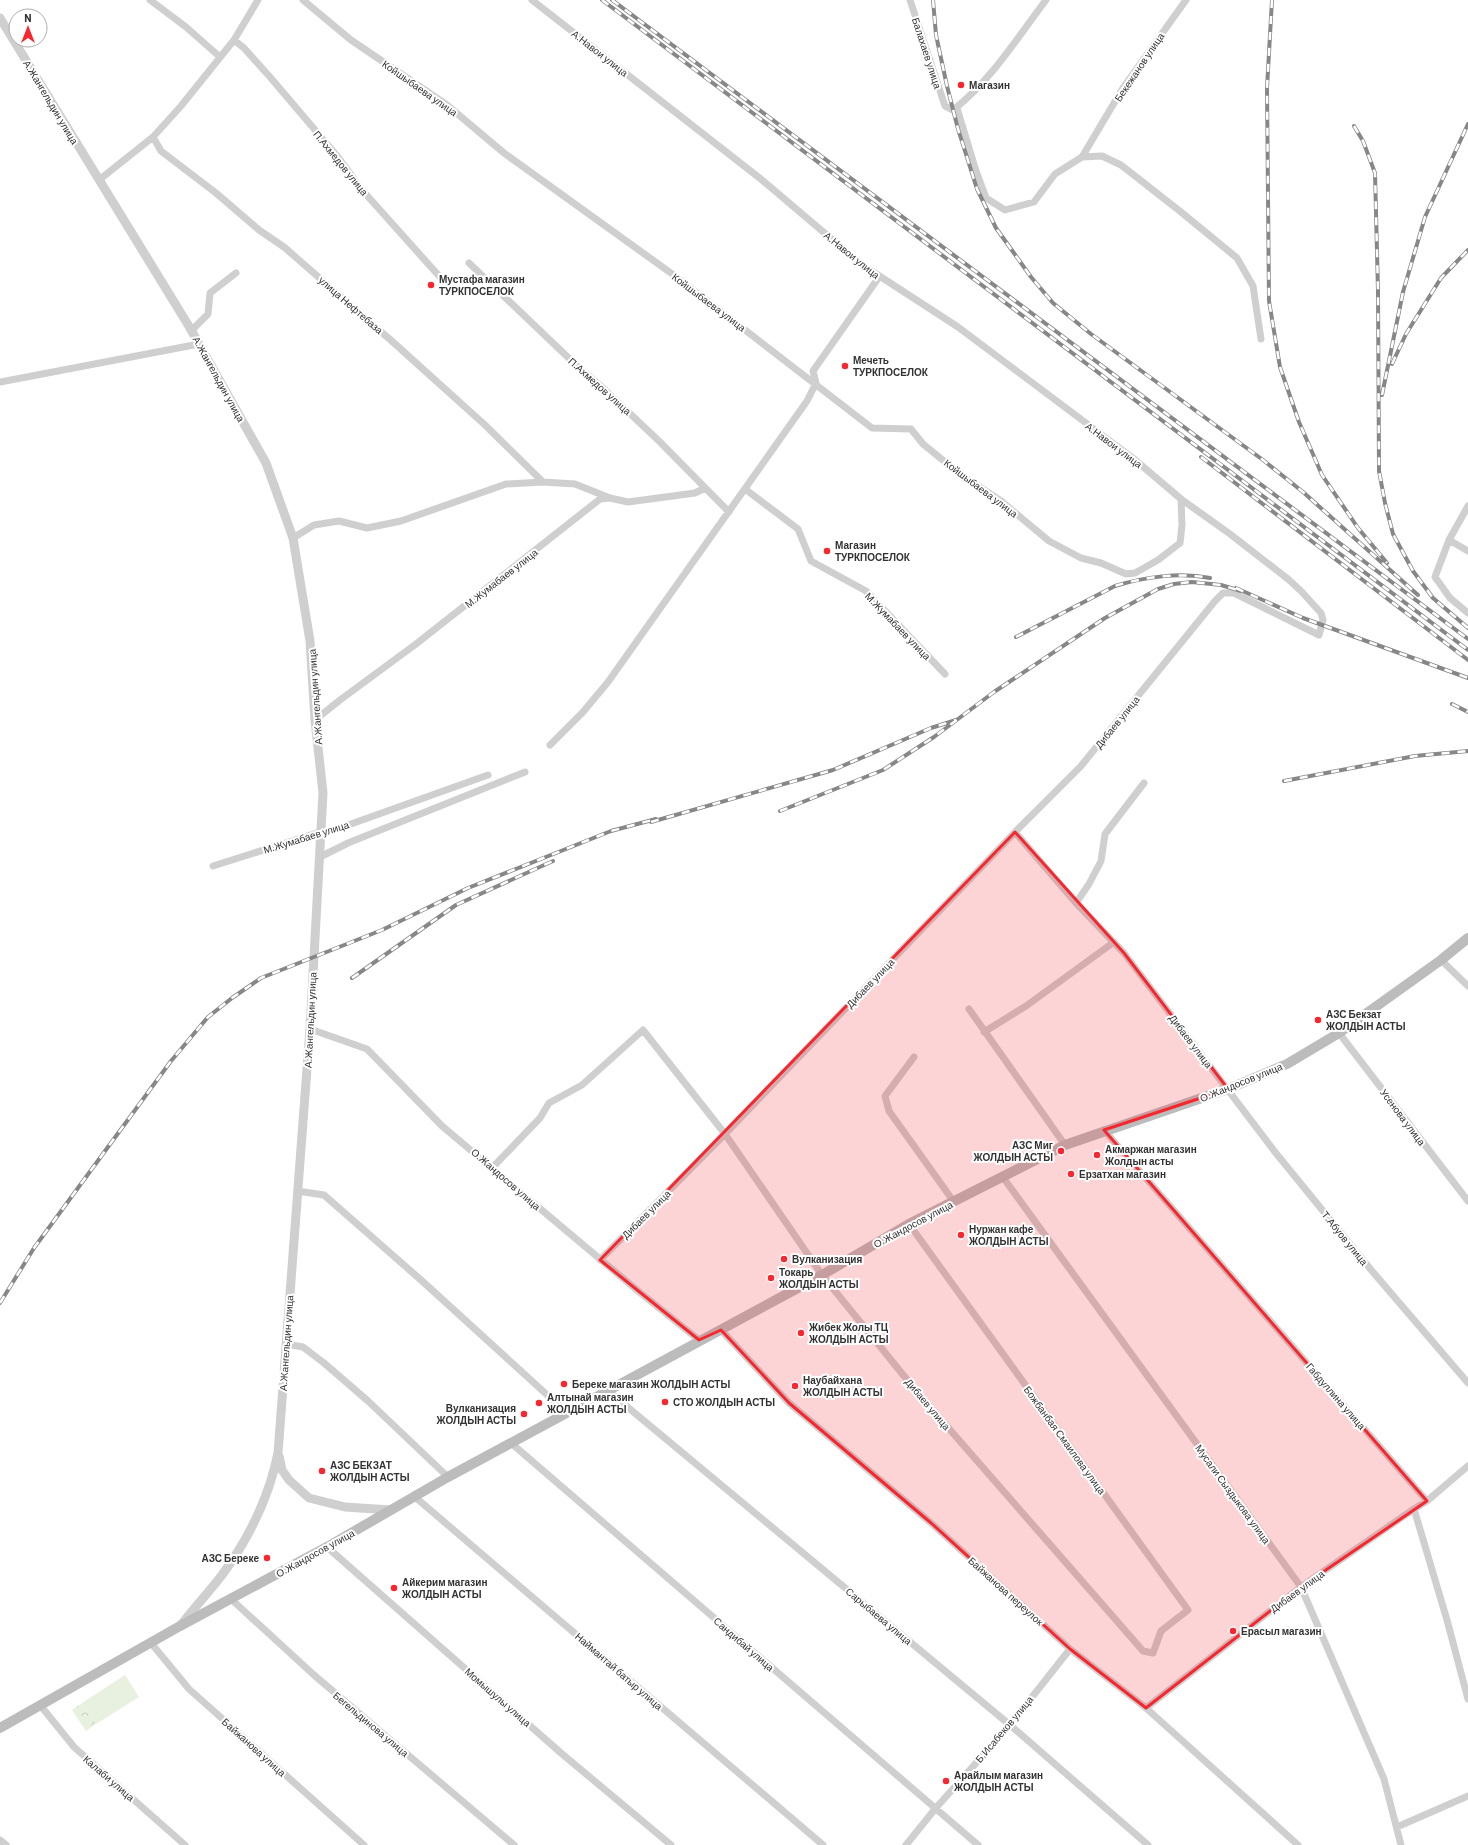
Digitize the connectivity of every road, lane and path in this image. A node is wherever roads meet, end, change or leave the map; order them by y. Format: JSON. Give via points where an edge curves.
{"nodes":[{"id":1,"x":150,"y":0,"type":"edge"},
{"id":2,"x":258,"y":0,"type":"edge"},
{"id":3,"x":303,"y":0,"type":"edge"},
{"id":4,"x":532,"y":0,"type":"edge"},
{"id":5,"x":910,"y":0,"type":"edge"},
{"id":6,"x":1046,"y":0,"type":"edge"},
{"id":7,"x":1186,"y":0,"type":"edge"},
{"id":8,"x":0,"y":18,"type":"edge"},
{"id":9,"x":234,"y":40,"type":"junction"},
{"id":10,"x":220,"y":57,"type":"junction"},
{"id":11,"x":957,"y":108,"type":"junction"},
{"id":12,"x":153,"y":137,"type":"junction"},
{"id":13,"x":1082,"y":157,"type":"junction"},
{"id":14,"x":98,"y":180,"type":"junction"},
{"id":15,"x":469,"y":263,"type":"dead end"},
{"id":16,"x":236,"y":273,"type":"dead end"},
{"id":17,"x":879,"y":277,"type":"junction"},
{"id":18,"x":448,"y":286,"type":"dead end"},
{"id":19,"x":192,"y":330,"type":"junction"},
{"id":20,"x":1261,"y":339,"type":"dead end"},
{"id":21,"x":199,"y":344,"type":"junction"},
{"id":22,"x":0,"y":382,"type":"edge"},
{"id":23,"x":816,"y":384,"type":"junction"},
{"id":24,"x":543,"y":482,"type":"junction"},
{"id":25,"x":705,"y":488,"type":"junction"},
{"id":26,"x":745,"y":489,"type":"junction"},
{"id":27,"x":610,"y":498,"type":"junction"},
{"id":28,"x":1181,"y":499,"type":"junction"},
{"id":29,"x":1468,"y":506,"type":"edge"},
{"id":30,"x":729,"y":512,"type":"junction"},
{"id":31,"x":293,"y":538,"type":"junction"},
{"id":32,"x":1449,"y":540,"type":"junction"},
{"id":33,"x":1468,"y":551,"type":"edge"},
{"id":34,"x":1212,"y":605,"type":"joint"},
{"id":35,"x":1468,"y":613,"type":"edge"},
{"id":36,"x":945,"y":674,"type":"dead end"},
{"id":37,"x":316,"y":720,"type":"junction"},
{"id":38,"x":550,"y":745,"type":"dead end"},
{"id":39,"x":525,"y":772,"type":"dead end"},
{"id":40,"x":488,"y":775,"type":"dead end"},
{"id":41,"x":1144,"y":784,"type":"dead end"},
{"id":42,"x":320,"y":832,"type":"junction"},
{"id":43,"x":1015,"y":832,"type":"junction"},
{"id":44,"x":320,"y":857,"type":"junction"},
{"id":45,"x":213,"y":866,"type":"dead end"},
{"id":46,"x":1076,"y":903,"type":"junction"},
{"id":47,"x":1468,"y":938,"type":"edge"},
{"id":48,"x":1114,"y":942,"type":"junction"},
{"id":49,"x":1441,"y":960,"type":"junction"},
{"id":50,"x":1468,"y":986,"type":"edge"},
{"id":51,"x":969,"y":1009,"type":"dead end"},
{"id":52,"x":310,"y":1029,"type":"junction"},
{"id":53,"x":984,"y":1032,"type":"junction"},
{"id":54,"x":1339,"y":1033,"type":"junction"},
{"id":55,"x":914,"y":1057,"type":"dead end"},
{"id":56,"x":1228,"y":1089,"type":"junction"},
{"id":57,"x":1104,"y":1130,"type":"junction"},
{"id":58,"x":725,"y":1134,"type":"junction"},
{"id":59,"x":1065,"y":1145,"type":"junction"},
{"id":60,"x":493,"y":1167,"type":"junction"},
{"id":61,"x":1002,"y":1176,"type":"junction"},
{"id":62,"x":297,"y":1191,"type":"junction"},
{"id":63,"x":954,"y":1202,"type":"junction"},
{"id":64,"x":1468,"y":1202,"type":"edge"},
{"id":65,"x":909,"y":1224,"type":"junction"},
{"id":66,"x":600,"y":1260,"type":"junction"},
{"id":67,"x":822,"y":1275,"type":"junction"},
{"id":68,"x":721,"y":1330,"type":"junction"},
{"id":69,"x":699,"y":1340,"type":"junction"},
{"id":70,"x":286,"y":1344,"type":"junction"},
{"id":71,"x":1468,"y":1383,"type":"edge"},
{"id":72,"x":607,"y":1390,"type":"junction"},
{"id":73,"x":567,"y":1413,"type":"junction"},
{"id":74,"x":511,"y":1443,"type":"junction"},
{"id":75,"x":278,"y":1453,"type":"junction"},
{"id":76,"x":1468,"y":1466,"type":"edge"},
{"id":77,"x":448,"y":1477,"type":"junction"},
{"id":78,"x":415,"y":1497,"type":"junction"},
{"id":79,"x":1427,"y":1501,"type":"junction"},
{"id":80,"x":1414,"y":1509,"type":"junction"},
{"id":81,"x":391,"y":1510,"type":"junction"},
{"id":82,"x":327,"y":1547,"type":"junction"},
{"id":83,"x":1301,"y":1587,"type":"junction"},
{"id":84,"x":231,"y":1599,"type":"junction"},
{"id":85,"x":180,"y":1626,"type":"junction"},
{"id":86,"x":151,"y":1643,"type":"junction"},
{"id":87,"x":1070,"y":1649,"type":"junction"},
{"id":88,"x":1153,"y":1653,"type":"joint"},
{"id":89,"x":1468,"y":1699,"type":"edge"},
{"id":90,"x":40,"y":1705,"type":"junction"},
{"id":91,"x":1146,"y":1708,"type":"junction"},
{"id":92,"x":1010,"y":1725,"type":"junction"},
{"id":93,"x":0,"y":1728,"type":"edge"},
{"id":94,"x":1468,"y":1796,"type":"edge"},
{"id":95,"x":935,"y":1809,"type":"junction"},
{"id":96,"x":1397,"y":1827,"type":"junction"},
{"id":97,"x":0,"y":1840,"type":"edge"},
{"id":98,"x":6,"y":1845,"type":"edge"},
{"id":99,"x":185,"y":1845,"type":"edge"},
{"id":100,"x":364,"y":1845,"type":"edge"},
{"id":101,"x":514,"y":1845,"type":"edge"},
{"id":102,"x":671,"y":1845,"type":"edge"},
{"id":103,"x":824,"y":1845,"type":"edge"},
{"id":104,"x":906,"y":1845,"type":"edge"},
{"id":105,"x":978,"y":1845,"type":"edge"},
{"id":106,"x":1148,"y":1845,"type":"edge"},
{"id":107,"x":1298,"y":1845,"type":"edge"},
{"id":108,"x":1401,"y":1845,"type":"edge"}],
"edges":[{"from":1,"to":10,"type":"street"},
{"from":2,"to":9,"type":"street"},
{"from":3,"to":23,"type":"street","name":"Койшыбаева улица","via":[[351,40],[447,105],[504,153],[675,276]]},
{"from":4,"to":17,"type":"street","name":"А.Навои улица","via":[[762,180]]},
{"from":5,"to":11,"type":"street","name":"Балахаев улица","via":[[945,106],[953,110]]},
{"from":6,"to":11,"type":"street","via":[[986,79]]},
{"from":7,"to":13,"type":"street","name":"Бекежанов улица","via":[[1123,88]]},
{"from":8,"to":14,"type":"street","name":"А.Жангельдин улица"},
{"from":9,"to":10,"type":"street"},
{"from":9,"to":18,"type":"street","name":"П.Ахмедов улица","via":[[270,77],[338,157],[363,191]]},
{"from":10,"to":12,"type":"street"},
{"from":11,"to":13,"type":"street","name":"Бекежанов улица","via":[[986,198],[1005,210],[1034,202],[1055,174]]},
{"from":12,"to":14,"type":"street"},
{"from":12,"to":24,"type":"street","name":"улица Нефтебаза","via":[[161,151],[284,247],[394,343],[485,425]]},
{"from":13,"to":20,"type":"street","name":"Бекежанов улица","via":[[1102,156],[1121,165],[1237,258],[1254,286]]},
{"from":14,"to":19,"type":"street","name":"А.Жангельдин улица"},
{"from":15,"to":25,"type":"street","name":"П.Ахмедов улица","via":[[660,442]]},
{"from":16,"to":19,"type":"street","via":[[210,293],[208,314]]},
{"from":17,"to":23,"type":"street","via":[[812,370]]},
{"from":17,"to":28,"type":"street","name":"А.Навои улица","via":[[958,328],[1134,459]]},
{"from":19,"to":21,"type":"street","name":"А.Жангельдин улица"},
{"from":21,"to":22,"type":"street"},
{"from":21,"to":31,"type":"street","name":"А.Жангельдин улица","via":[[266,463]]},
{"from":23,"to":26,"type":"street","via":[[807,401]]},
{"from":23,"to":28,"type":"street","name":"Койшыбаева улица","via":[[872,428],[911,429],[923,444],[960,474],[1001,501],[1049,541],[1081,558],[1101,562],[1126,574],[1143,570],[1180,543]]},
{"from":24,"to":27,"type":"street","via":[[575,484]]},
{"from":24,"to":31,"type":"street","via":[[506,484],[401,521],[367,528],[339,522],[314,525]]},
{"from":25,"to":27,"type":"street","via":[[695,493],[628,502]]},
{"from":25,"to":30,"type":"street","name":"П.Ахмедов улица"},
{"from":26,"to":30,"type":"street"},
{"from":26,"to":36,"type":"street","name":"М.Жумабаев улица","via":[[798,529],[811,561],[866,591]]},
{"from":27,"to":37,"type":"street","name":"М.Жумабаев улица","via":[[600,499]]},
{"from":28,"to":34,"type":"street","name":"А.Навои улица","via":[[1288,578],[1315,604],[1324,620],[1319,635],[1234,593],[1223,594]]},
{"from":29,"to":32,"type":"street"},
{"from":30,"to":38,"type":"street","via":[[608,682]]},
{"from":31,"to":37,"type":"street","name":"А.Жангельдин улица","via":[[310,641]]},
{"from":32,"to":33,"type":"street"},
{"from":32,"to":35,"type":"street","via":[[1435,577],[1450,598]]},
{"from":34,"to":43,"type":"street","name":"Дибаев улица","via":[[1081,766]]},
{"from":37,"to":42,"type":"street","name":"А.Жангельдин улица","via":[[323,793]]},
{"from":39,"to":44,"type":"street","name":"М.Жумабаев улица","via":[[348,843]]},
{"from":40,"to":42,"type":"street","name":"М.Жумабаев улица","via":[[337,829]]},
{"from":41,"to":46,"type":"street","via":[[1106,834],[1101,860]]},
{"from":42,"to":44,"type":"street","name":"А.Жангельдин улица"},
{"from":42,"to":45,"type":"street","name":"М.Жумабаев улица"},
{"from":43,"to":46,"type":"street","name":"Дибаев улица"},
{"from":43,"to":58,"type":"street","name":"Дибаев улица"},
{"from":44,"to":52,"type":"street","name":"А.Жангельдин улица"},
{"from":46,"to":48,"type":"street","name":"Дибаев улица"},
{"from":47,"to":49,"type":"main road","name":"О.Жандосов улица"},
{"from":48,"to":53,"type":"street","via":[[1026,1006]]},
{"from":48,"to":56,"type":"street","name":"Дибаев улица"},
{"from":49,"to":50,"type":"street"},
{"from":49,"to":54,"type":"main road","name":"О.Жандосов улица"},
{"from":51,"to":53,"type":"street"},
{"from":52,"to":60,"type":"street","name":"О.Жандосов улица","via":[[367,1049],[442,1126]]},
{"from":52,"to":62,"type":"street","name":"А.Жангельдин улица"},
{"from":53,"to":59,"type":"street"},
{"from":54,"to":56,"type":"main road","name":"О.Жандосов улица","via":[[1287,1064]]},
{"from":54,"to":64,"type":"street","name":"Усенова улица"},
{"from":55,"to":63,"type":"street","via":[[885,1096],[889,1111]]},
{"from":56,"to":57,"type":"main road","name":"О.Жандосов улица"},
{"from":56,"to":71,"type":"street","name":"Т.Абуов улица","via":[[1274,1152]]},
{"from":57,"to":59,"type":"main road","name":"О.Жандосов улица"},
{"from":57,"to":79,"type":"street","name":"Габдуллина улица"},
{"from":58,"to":60,"type":"street","name":"Дибаев улица","via":[[643,1030],[582,1084],[549,1103],[540,1118]]},
{"from":58,"to":66,"type":"street","name":"Дибаев улица"},
{"from":58,"to":67,"type":"street","name":"Дибаев улица"},
{"from":59,"to":61,"type":"main road","name":"О.Жандосов улица"},
{"from":60,"to":66,"type":"street","name":"О.Жандосов улица"},
{"from":61,"to":63,"type":"main road","name":"О.Жандосов улица"},
{"from":61,"to":83,"type":"street","name":"Мусали Сыздыкова улица"},
{"from":62,"to":70,"type":"street","name":"А.Жангельдин улица"},
{"from":62,"to":73,"type":"street","via":[[324,1195]]},
{"from":63,"to":65,"type":"main road","name":"О.Жандосов улица"},
{"from":65,"to":67,"type":"main road","name":"О.Жандосов улица"},
{"from":65,"to":88,"type":"street","name":"Божбанбая Смаилова улица","via":[[1188,1610],[1161,1631]]},
{"from":66,"to":69,"type":"street","name":"О.Жандосов улица"},
{"from":67,"to":68,"type":"main road","name":"О.Жандосов улица"},
{"from":67,"to":88,"type":"street","name":"Дибаев улица","via":[[1014,1506],[1143,1651]]},
{"from":68,"to":69,"type":"main road","name":"О.Жандосов улица"},
{"from":68,"to":87,"type":"street","name":"Байжанова переулок","via":[[789,1402],[931,1522]]},
{"from":69,"to":72,"type":"main road","name":"О.Жандосов улица"},
{"from":70,"to":75,"type":"street","name":"А.Жангельдин улица"},
{"from":70,"to":77,"type":"street","via":[[303,1347],[324,1363]]},
{"from":72,"to":73,"type":"main road","name":"О.Жандосов улица"},
{"from":72,"to":92,"type":"street","name":"Сарыбаева улица"},
{"from":73,"to":74,"type":"main road","name":"О.Жандосов улица"},
{"from":74,"to":77,"type":"main road","name":"О.Жандосов улица"},
{"from":74,"to":95,"type":"street","name":"Сандибай улица"},
{"from":75,"to":81,"type":"street","via":[[282,1470],[309,1498],[345,1507]]},
{"from":75,"to":85,"type":"street","via":[[273,1479],[245,1539],[222,1575]]},
{"from":76,"to":79,"type":"street"},
{"from":77,"to":78,"type":"main road","name":"О.Жандосов улица"},
{"from":78,"to":81,"type":"main road","name":"О.Жандосов улица"},
{"from":78,"to":103,"type":"street","name":"Наймантай батыр улица"},
{"from":79,"to":80,"type":"street"},
{"from":80,"to":83,"type":"street","name":"Дибаев улица"},
{"from":80,"to":89,"type":"street"},
{"from":81,"to":82,"type":"main road","name":"О.Жандосов улица"},
{"from":82,"to":84,"type":"main road","name":"О.Жандосов улица"},
{"from":82,"to":102,"type":"street","name":"Момышулы улица","via":[[561,1753]]},
{"from":83,"to":91,"type":"street","name":"Дибаев улица"},
{"from":83,"to":96,"type":"street","name":"Мусали Сыздыкова улица","via":[[1384,1779]]},
{"from":84,"to":85,"type":"main road","name":"О.Жандосов улица"},
{"from":84,"to":101,"type":"street","name":"Бегельдинова улица","via":[[314,1675]]},
{"from":85,"to":86,"type":"main road","name":"О.Жандосов улица"},
{"from":86,"to":90,"type":"main road","name":"О.Жандосов улица"},
{"from":86,"to":100,"type":"street","name":"Байжанова улица","via":[[189,1689]]},
{"from":87,"to":91,"type":"street","name":"Байжанова переулок"},
{"from":87,"to":92,"type":"street","name":"Б.Исабеков улица"},
{"from":90,"to":93,"type":"main road","name":"О.Жандосов улица"},
{"from":90,"to":99,"type":"street","name":"Калаби улица","via":[[74,1748]]},
{"from":91,"to":107,"type":"street","name":"Байжанова переулок"},
{"from":92,"to":95,"type":"street","name":"Б.Исабеков улица"},
{"from":92,"to":106,"type":"street","name":"Сарыбаева улица"},
{"from":94,"to":96,"type":"street"},
{"from":95,"to":104,"type":"street","name":"Б.Исабеков улица"},
{"from":95,"to":105,"type":"street","name":"Сандибай улица"},
{"from":96,"to":108,"type":"street","name":"Мусали Сыздыкова улица"},
{"from":97,"to":98,"type":"street"}]}
